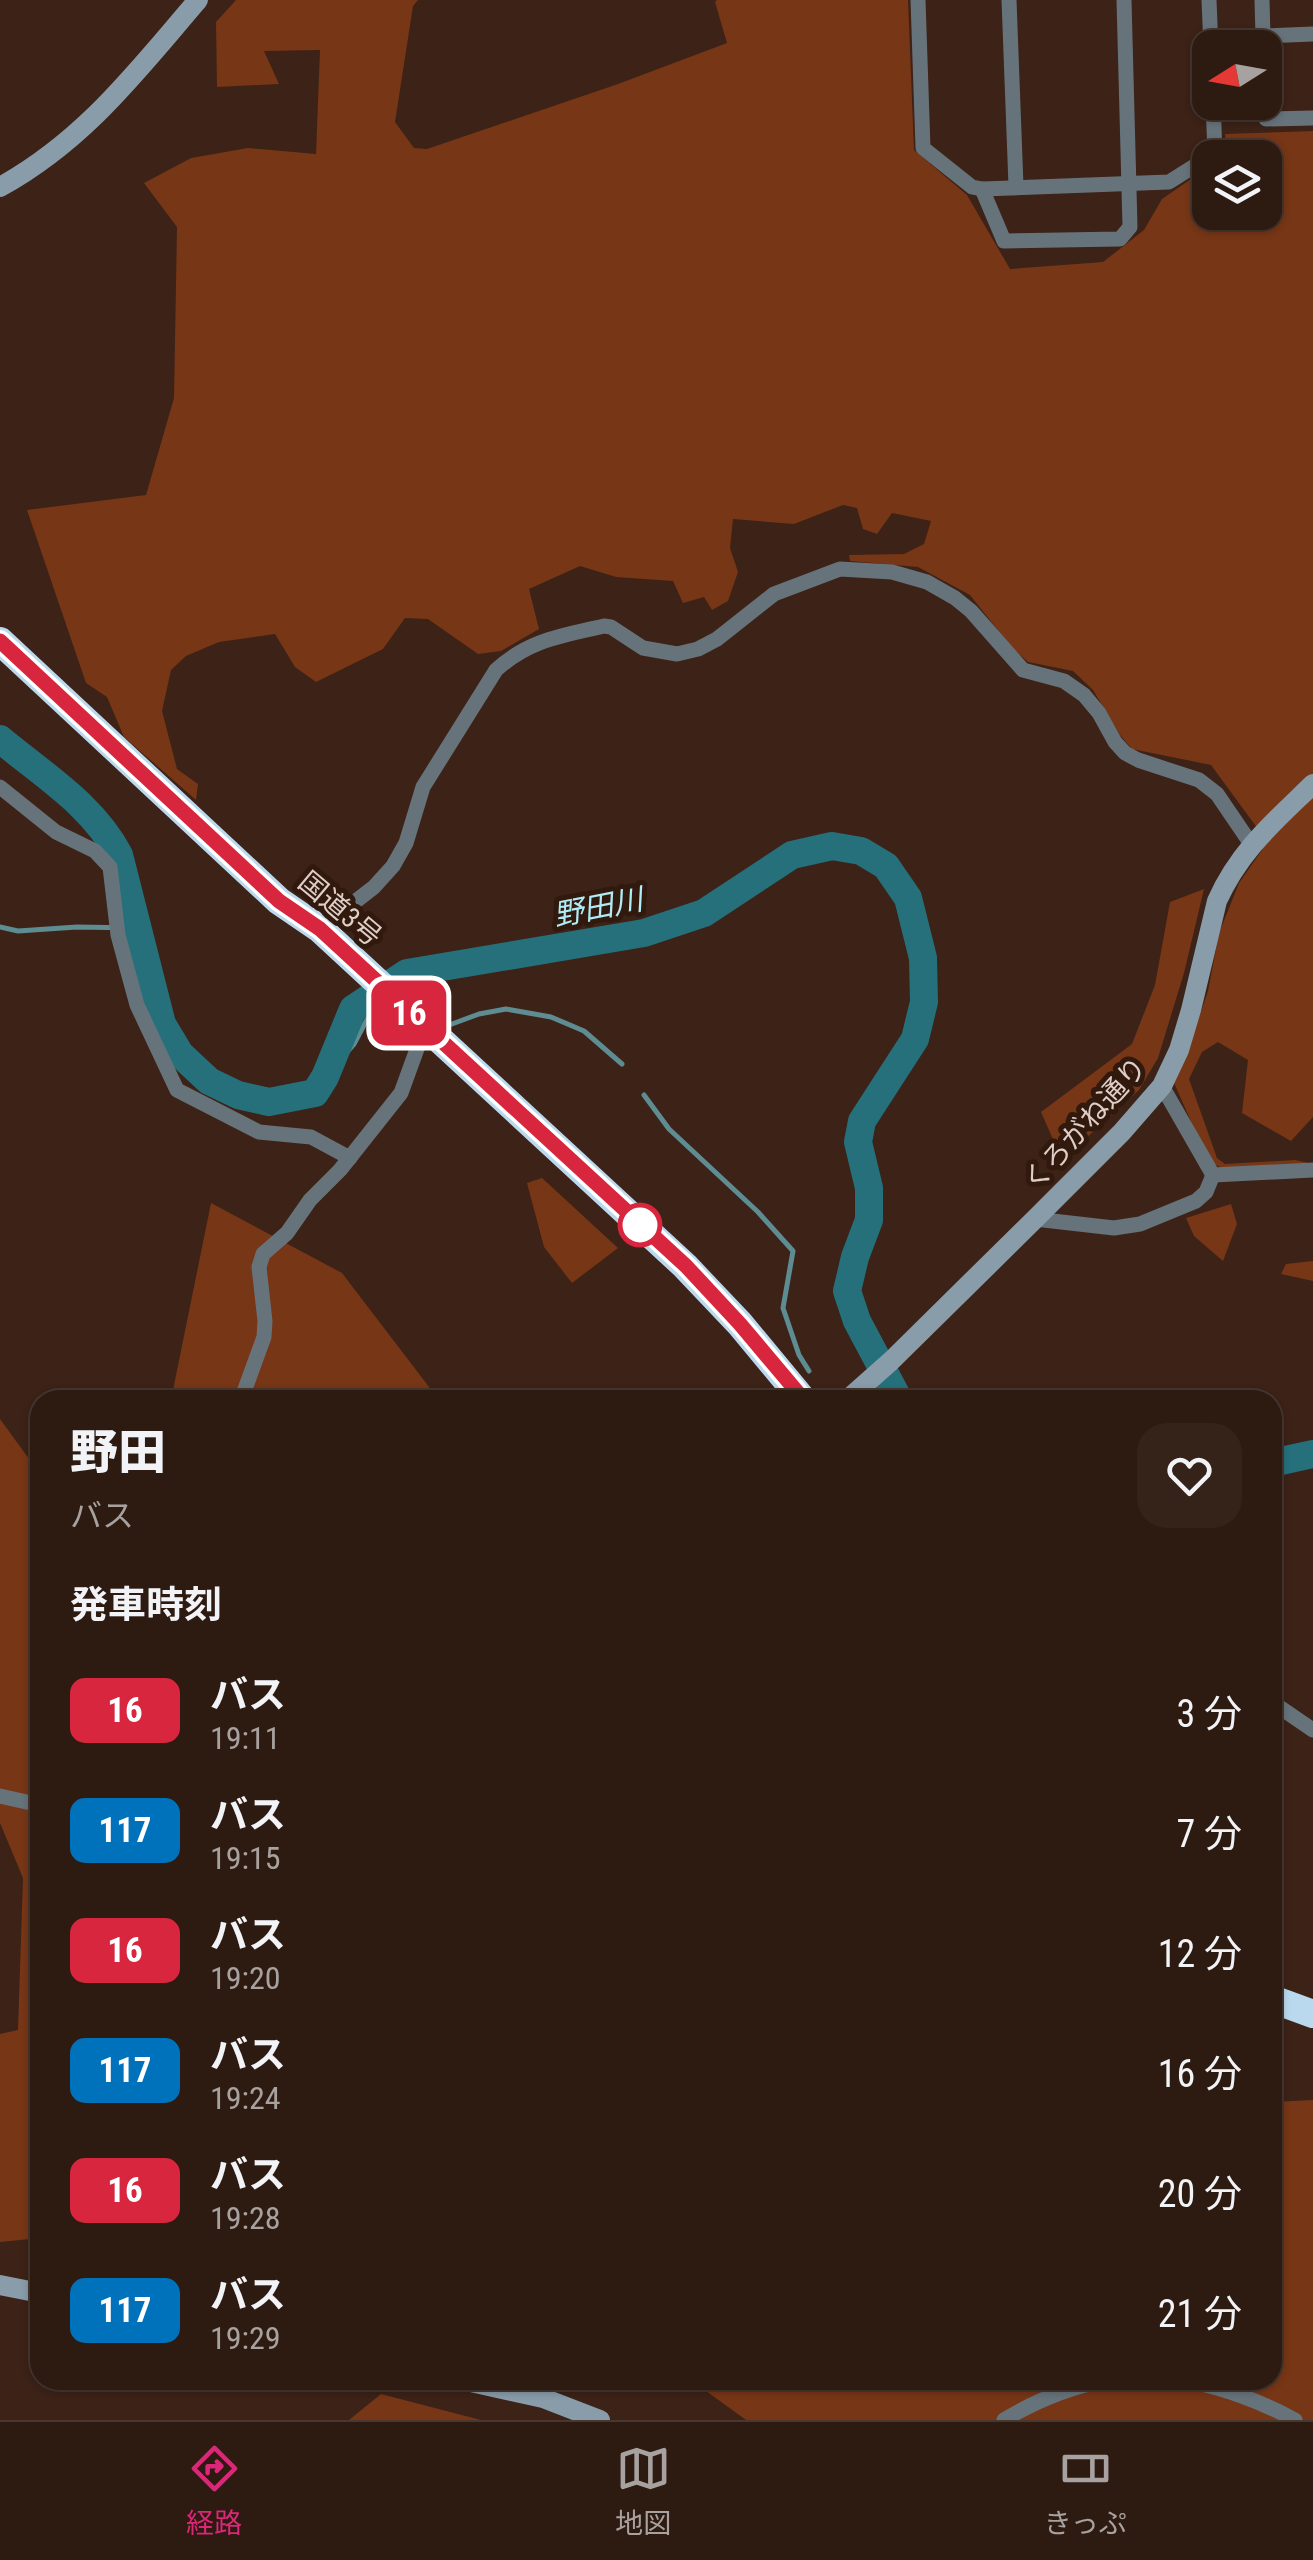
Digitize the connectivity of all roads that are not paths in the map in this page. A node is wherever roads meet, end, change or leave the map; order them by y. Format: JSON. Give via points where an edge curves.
{"nodes":[{"id":1,"x":198,"y":0,"type":"edge"},
{"id":2,"x":918,"y":0,"type":"edge"},
{"id":3,"x":1009,"y":0,"type":"edge"},
{"id":4,"x":1124,"y":0,"type":"edge"},
{"id":5,"x":1210,"y":0,"type":"edge"},
{"id":6,"x":1262,"y":0,"type":"edge"},
{"id":7,"x":1211,"y":30,"type":"edge"},
{"id":8,"x":1263,"y":30,"type":"edge"},
{"id":9,"x":1313,"y":34,"type":"edge"},
{"id":10,"x":1282,"y":39,"type":"edge"},
{"id":11,"x":1313,"y":118,"type":"edge"},
{"id":12,"x":1282,"y":119,"type":"edge"},
{"id":13,"x":1213,"y":120,"type":"edge"},
{"id":14,"x":1130,"y":183,"type":"junction"},
{"id":15,"x":1016,"y":186,"type":"junction"},
{"id":16,"x":0,"y":187,"type":"edge"},
{"id":17,"x":982,"y":189,"type":"junction"},
{"id":18,"x":0,"y":641,"type":"edge"},
{"id":19,"x":1313,"y":784,"type":"edge"},
{"id":20,"x":0,"y":788,"type":"edge"},
{"id":21,"x":1250,"y":844,"type":"junction"},
{"id":22,"x":320,"y":929,"type":"junction"},
{"id":23,"x":425,"y":1027,"type":"junction"},
{"id":24,"x":1162,"y":1086,"type":"junction"},
{"id":25,"x":350,"y":1158,"type":"junction"},
{"id":26,"x":1313,"y":1170,"type":"edge"},
{"id":27,"x":1213,"y":1175,"type":"junction"},
{"id":28,"x":1035,"y":1220,"type":"junction"},
{"id":29,"x":245,"y":1390,"type":"edge"},
{"id":30,"x":796,"y":1390,"type":"edge"},
{"id":31,"x":859,"y":1390,"type":"edge"},
{"id":32,"x":1282,"y":1709,"type":"edge"},
{"id":33,"x":1313,"y":1730,"type":"edge"},
{"id":34,"x":0,"y":1796,"type":"edge"},
{"id":35,"x":30,"y":1803,"type":"edge"},
{"id":36,"x":1282,"y":2003,"type":"edge"},
{"id":37,"x":1313,"y":2014,"type":"edge"},
{"id":38,"x":0,"y":2285,"type":"edge"},
{"id":39,"x":30,"y":2292,"type":"edge"},
{"id":40,"x":507,"y":2390,"type":"edge"},
{"id":41,"x":1067,"y":2390,"type":"edge"},
{"id":42,"x":1230,"y":2390,"type":"edge"},
{"id":43,"x":600,"y":2420,"type":"edge"},
{"id":44,"x":1004,"y":2420,"type":"edge"},
{"id":45,"x":1295,"y":2420,"type":"edge"}],
"edges":[{"from":1,"to":16,"type":"street","via":[[95,117]]},
{"from":2,"to":17,"type":"street","via":[[923,148]]},
{"from":3,"to":15,"type":"street"},
{"from":4,"to":14,"type":"street"},
{"from":5,"to":7,"type":"street"},
{"from":6,"to":8,"type":"street"},
{"from":9,"to":10,"type":"street"},
{"from":11,"to":12,"type":"street"},
{"from":13,"to":14,"type":"street","via":[[1214,153],[1169,182]]},
{"from":14,"to":15,"type":"street"},
{"from":14,"to":17,"type":"street","via":[[1130,227],[1120,239],[1004,242]]},
{"from":15,"to":17,"type":"street"},
{"from":18,"to":22,"type":"highway","name":"国道3号","via":[[279,901]]},
{"from":19,"to":21,"type":"street","name":"くろがね通り"},
{"from":20,"to":25,"type":"street","via":[[110,867],[118,934],[137,1005],[176,1090],[260,1132],[311,1137]]},
{"from":21,"to":22,"type":"street","via":[[1208,787],[1124,753],[1084,695],[1064,681],[1022,670],[956,598],[892,572],[849,568],[774,594],[717,638],[678,654],[643,648],[604,626],[545,639],[512,655],[422,787],[393,866]]},
{"from":21,"to":24,"type":"street","name":"くろがね通り","via":[[1217,901],[1179,1050]]},
{"from":22,"to":23,"type":"highway","name":"国道3号"},
{"from":23,"to":25,"type":"street","via":[[402,1093]]},
{"from":23,"to":30,"type":"highway","name":"国道3号","via":[[686,1266]]},
{"from":24,"to":27,"type":"street"},
{"from":24,"to":28,"type":"street","name":"くろがね通り"},
{"from":25,"to":29,"type":"street","via":[[262,1254],[264,1338]]},
{"from":26,"to":27,"type":"street"},
{"from":27,"to":28,"type":"street","via":[[1196,1201],[1140,1224]]},
{"from":28,"to":31,"type":"street","name":"くろがね通り"},
{"from":32,"to":33,"type":"street"},
{"from":34,"to":35,"type":"street"},
{"from":36,"to":37,"type":"highway"},
{"from":38,"to":39,"type":"street"},
{"from":40,"to":43,"type":"street"},
{"from":41,"to":44,"type":"street"},
{"from":42,"to":45,"type":"street"}]}
